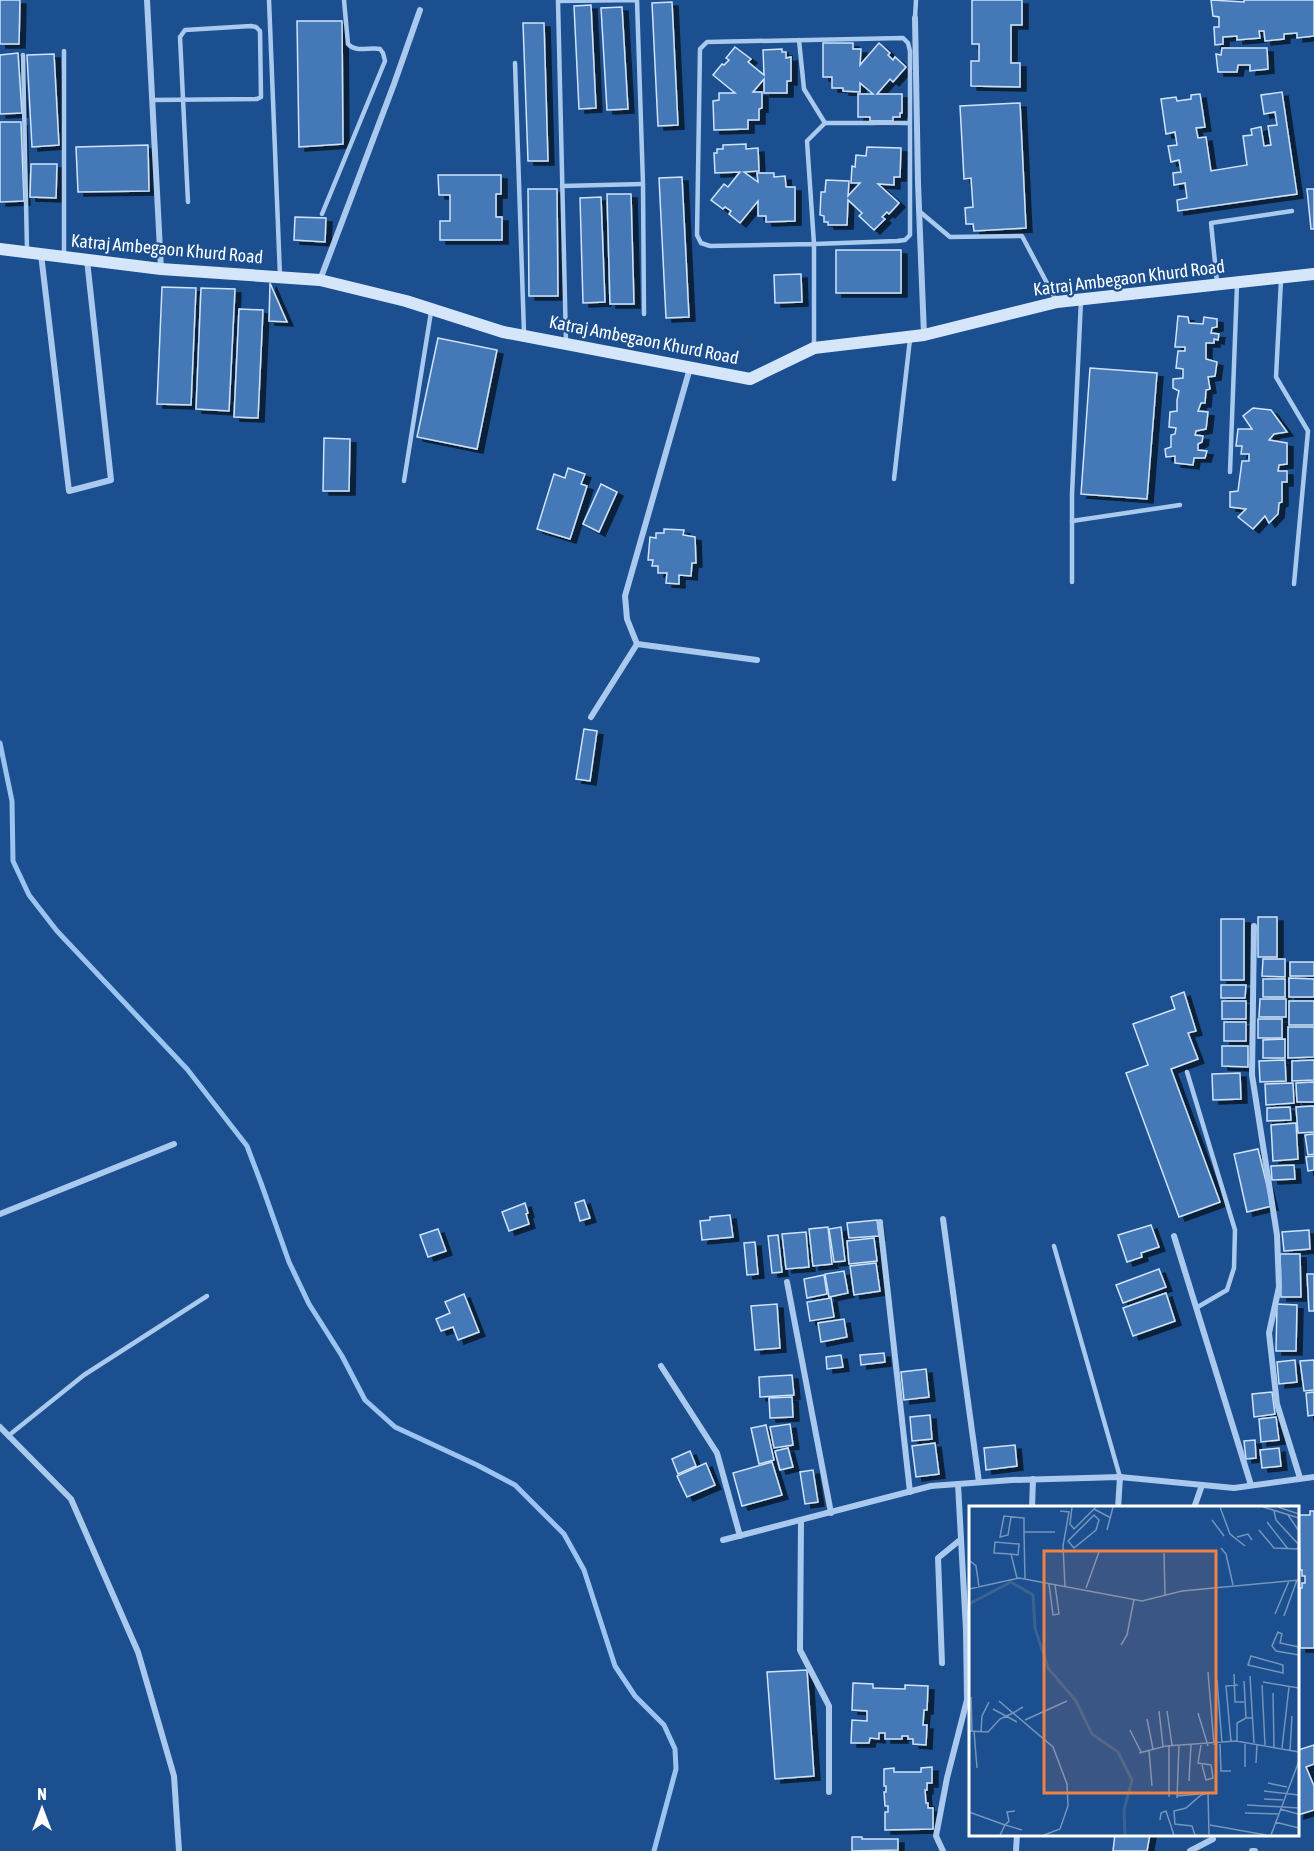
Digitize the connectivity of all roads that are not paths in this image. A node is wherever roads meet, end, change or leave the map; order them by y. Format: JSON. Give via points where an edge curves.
{"nodes":[{"id":1,"x":147,"y":0,"type":"edge"},
{"id":2,"x":269,"y":0,"type":"edge"},
{"id":3,"x":344,"y":0,"type":"edge"},
{"id":4,"x":916,"y":0,"type":"edge"},
{"id":5,"x":420,"y":10,"type":"dead end"},
{"id":6,"x":915,"y":18,"type":"joint"},
{"id":7,"x":799,"y":40,"type":"junction"},
{"id":8,"x":64,"y":51,"type":"dead end"},
{"id":9,"x":23,"y":55,"type":"dead end"},
{"id":10,"x":515,"y":63,"type":"dead end"},
{"id":11,"x":152,"y":100,"type":"junction"},
{"id":12,"x":183,"y":100,"type":"junction"},
{"id":13,"x":825,"y":123,"type":"junction"},
{"id":14,"x":910,"y":123,"type":"junction"},
{"id":15,"x":643,"y":184,"type":"junction"},
{"id":16,"x":562,"y":186,"type":"junction"},
{"id":17,"x":188,"y":202,"type":"dead end"},
{"id":18,"x":919,"y":212,"type":"junction"},
{"id":19,"x":1292,"y":212,"type":"dead end"},
{"id":20,"x":322,"y":214,"type":"dead end"},
{"id":21,"x":814,"y":244,"type":"junction"},
{"id":22,"x":0,"y":249,"type":"edge"},
{"id":23,"x":27,"y":253,"type":"junction"},
{"id":24,"x":41,"y":254,"type":"junction"},
{"id":25,"x":64,"y":258,"type":"junction"},
{"id":26,"x":87,"y":260,"type":"junction"},
{"id":27,"x":161,"y":270,"type":"junction"},
{"id":28,"x":1314,"y":274,"type":"edge"},
{"id":29,"x":280,"y":277,"type":"junction"},
{"id":30,"x":1281,"y":278,"type":"junction"},
{"id":31,"x":320,"y":280,"type":"junction"},
{"id":32,"x":1237,"y":282,"type":"junction"},
{"id":33,"x":1218,"y":285,"type":"junction"},
{"id":34,"x":1081,"y":299,"type":"junction"},
{"id":35,"x":1058,"y":302,"type":"junction"},
{"id":36,"x":432,"y":309,"type":"junction"},
{"id":37,"x":644,"y":314,"type":"dead end"},
{"id":38,"x":924,"y":335,"type":"junction"},
{"id":39,"x":524,"y":336,"type":"junction"},
{"id":40,"x":910,"y":337,"type":"junction"},
{"id":41,"x":566,"y":344,"type":"junction"},
{"id":42,"x":814,"y":348,"type":"junction"},
{"id":43,"x":690,"y":367,"type":"junction"},
{"id":44,"x":1230,"y":472,"type":"dead end"},
{"id":45,"x":894,"y":479,"type":"dead end"},
{"id":46,"x":404,"y":481,"type":"dead end"},
{"id":47,"x":1180,"y":505,"type":"dead end"},
{"id":48,"x":1072,"y":521,"type":"junction"},
{"id":49,"x":1072,"y":582,"type":"dead end"},
{"id":50,"x":1294,"y":584,"type":"dead end"},
{"id":51,"x":637,"y":644,"type":"junction"},
{"id":52,"x":757,"y":660,"type":"dead end"},
{"id":53,"x":591,"y":717,"type":"dead end"},
{"id":54,"x":1254,"y":926,"type":"dead end"},
{"id":55,"x":1187,"y":1072,"type":"dead end"},
{"id":56,"x":174,"y":1144,"type":"dead end"},
{"id":57,"x":0,"y":1214,"type":"edge"},
{"id":58,"x":943,"y":1219,"type":"dead end"},
{"id":59,"x":880,"y":1222,"type":"dead end"},
{"id":60,"x":1174,"y":1236,"type":"dead end"},
{"id":61,"x":1054,"y":1246,"type":"dead end"},
{"id":62,"x":787,"y":1282,"type":"dead end"},
{"id":63,"x":207,"y":1296,"type":"dead end"},
{"id":64,"x":1197,"y":1308,"type":"junction"},
{"id":65,"x":661,"y":1366,"type":"dead end"},
{"id":66,"x":0,"y":1427,"type":"edge"},
{"id":67,"x":8,"y":1436,"type":"junction"},
{"id":68,"x":1120,"y":1477,"type":"junction"},
{"id":69,"x":1314,"y":1477,"type":"edge"},
{"id":70,"x":1033,"y":1479,"type":"junction"},
{"id":71,"x":1300,"y":1479,"type":"junction"},
{"id":72,"x":979,"y":1482,"type":"junction"},
{"id":73,"x":958,"y":1484,"type":"junction"},
{"id":74,"x":1202,"y":1485,"type":"junction"},
{"id":75,"x":1251,"y":1485,"type":"junction"},
{"id":76,"x":910,"y":1492,"type":"junction"},
{"id":77,"x":1032,"y":1506,"type":"edge"},
{"id":78,"x":1119,"y":1506,"type":"edge"},
{"id":79,"x":1195,"y":1506,"type":"edge"},
{"id":80,"x":831,"y":1513,"type":"junction"},
{"id":81,"x":801,"y":1520,"type":"junction"},
{"id":82,"x":740,"y":1536,"type":"junction"},
{"id":83,"x":723,"y":1540,"type":"dead end"},
{"id":84,"x":960,"y":1540,"type":"junction"},
{"id":85,"x":942,"y":1663,"type":"dead end"},
{"id":86,"x":829,"y":1792,"type":"dead end"},
{"id":87,"x":1017,"y":1836,"type":"edge"},
{"id":88,"x":1213,"y":1839,"type":"dead end"},
{"id":89,"x":179,"y":1851,"type":"edge"},
{"id":90,"x":943,"y":1851,"type":"edge"},
{"id":91,"x":1016,"y":1851,"type":"edge"},
{"id":92,"x":1190,"y":1851,"type":"edge"}],
"edges":[{"from":1,"to":11,"type":"street"},
{"from":2,"to":29,"type":"lane"},
{"from":3,"to":20,"type":"lane","via":[[348,44],[358,49],[380,49],[386,61]]},
{"from":4,"to":6,"type":"lane"},
{"from":5,"to":31,"type":"street"},
{"from":6,"to":18,"type":"street"},
{"from":7,"to":13,"type":"lane","via":[[804,89]]},
{"from":7,"to":14,"type":"lane","via":[[903,38],[910,51]]},
{"from":7,"to":21,"type":"lane","via":[[707,42],[700,49],[697,235],[701,243],[710,246]]},
{"from":8,"to":25,"type":"lane"},
{"from":9,"to":23,"type":"lane"},
{"from":10,"to":39,"type":"lane"},
{"from":11,"to":12,"type":"lane"},
{"from":11,"to":27,"type":"street"},
{"from":12,"to":12,"type":"lane","via":[[261,97],[260,31],[252,26],[185,30],[180,37]]},
{"from":12,"to":17,"type":"lane"},
{"from":13,"to":14,"type":"lane"},
{"from":13,"to":21,"type":"lane","via":[[807,141]]},
{"from":14,"to":21,"type":"lane","via":[[910,235],[897,241]]},
{"from":15,"to":16,"type":"lane"},
{"from":15,"to":16,"type":"lane","via":[[637,0],[558,1]]},
{"from":15,"to":37,"type":"lane"},
{"from":16,"to":41,"type":"lane"},
{"from":18,"to":35,"type":"lane","via":[[950,237],[1022,236]]},
{"from":18,"to":38,"type":"street"},
{"from":19,"to":33,"type":"lane","via":[[1211,223]]},
{"from":21,"to":42,"type":"lane"},
{"from":22,"to":23,"type":"street","name":"Katraj Ambegaon Khurd Road"},
{"from":23,"to":24,"type":"street","name":"Katraj Ambegaon Khurd Road"},
{"from":24,"to":25,"type":"street","name":"Katraj Ambegaon Khurd Road"},
{"from":24,"to":26,"type":"street","via":[[69,490],[111,480]]},
{"from":25,"to":26,"type":"street","name":"Katraj Ambegaon Khurd Road"},
{"from":26,"to":27,"type":"street","name":"Katraj Ambegaon Khurd Road"},
{"from":27,"to":29,"type":"street","name":"Katraj Ambegaon Khurd Road"},
{"from":28,"to":30,"type":"street","name":"Katraj Ambegaon Khurd Road"},
{"from":29,"to":31,"type":"street","name":"Katraj Ambegaon Khurd Road"},
{"from":30,"to":32,"type":"street","name":"Katraj Ambegaon Khurd Road"},
{"from":30,"to":50,"type":"lane","via":[[1276,377],[1308,431]]},
{"from":31,"to":36,"type":"street","name":"Katraj Ambegaon Khurd Road"},
{"from":32,"to":33,"type":"street","name":"Katraj Ambegaon Khurd Road"},
{"from":32,"to":44,"type":"lane"},
{"from":33,"to":34,"type":"street","name":"Katraj Ambegaon Khurd Road"},
{"from":34,"to":35,"type":"street","name":"Katraj Ambegaon Khurd Road"},
{"from":34,"to":48,"type":"lane"},
{"from":35,"to":38,"type":"street","name":"Katraj Ambegaon Khurd Road"},
{"from":36,"to":39,"type":"street","name":"Katraj Ambegaon Khurd Road"},
{"from":36,"to":46,"type":"lane"},
{"from":38,"to":40,"type":"street","name":"Katraj Ambegaon Khurd Road"},
{"from":39,"to":41,"type":"street","name":"Katraj Ambegaon Khurd Road"},
{"from":40,"to":42,"type":"street","name":"Katraj Ambegaon Khurd Road"},
{"from":40,"to":45,"type":"lane"},
{"from":41,"to":43,"type":"street","name":"Katraj Ambegaon Khurd Road"},
{"from":42,"to":43,"type":"street","name":"Katraj Ambegaon Khurd Road","via":[[750,379]]},
{"from":43,"to":51,"type":"street","via":[[625,596],[627,619]]},
{"from":47,"to":48,"type":"lane"},
{"from":48,"to":49,"type":"lane"},
{"from":51,"to":52,"type":"street"},
{"from":51,"to":53,"type":"street"},
{"from":54,"to":71,"type":"street","via":[[1252,1076],[1277,1234],[1279,1287],[1269,1333],[1277,1404]]},
{"from":55,"to":64,"type":"lane","via":[[1235,1230],[1234,1268],[1227,1290]]},
{"from":56,"to":57,"type":"street"},
{"from":58,"to":72,"type":"street"},
{"from":59,"to":76,"type":"street"},
{"from":60,"to":64,"type":"street"},
{"from":61,"to":68,"type":"lane"},
{"from":62,"to":80,"type":"street"},
{"from":63,"to":67,"type":"lane","via":[[84,1375]]},
{"from":64,"to":75,"type":"street"},
{"from":65,"to":82,"type":"street","via":[[717,1453]]},
{"from":66,"to":67,"type":"street"},
{"from":67,"to":89,"type":"street","via":[[71,1499],[138,1652],[174,1776]]},
{"from":68,"to":70,"type":"street"},
{"from":68,"to":74,"type":"street"},
{"from":68,"to":78,"type":"street"},
{"from":69,"to":71,"type":"street"},
{"from":70,"to":72,"type":"street"},
{"from":70,"to":77,"type":"street"},
{"from":71,"to":75,"type":"street"},
{"from":72,"to":73,"type":"street"},
{"from":73,"to":76,"type":"street"},
{"from":73,"to":84,"type":"street"},
{"from":74,"to":75,"type":"street"},
{"from":74,"to":79,"type":"street"},
{"from":76,"to":80,"type":"street"},
{"from":80,"to":81,"type":"street"},
{"from":81,"to":82,"type":"street"},
{"from":81,"to":86,"type":"street","via":[[800,1650],[830,1706]]},
{"from":82,"to":83,"type":"street"},
{"from":84,"to":85,"type":"street","via":[[938,1558]]},
{"from":84,"to":90,"type":"street","via":[[967,1700],[936,1836]]},
{"from":87,"to":91,"type":"street"},
{"from":88,"to":92,"type":"street"}]}
